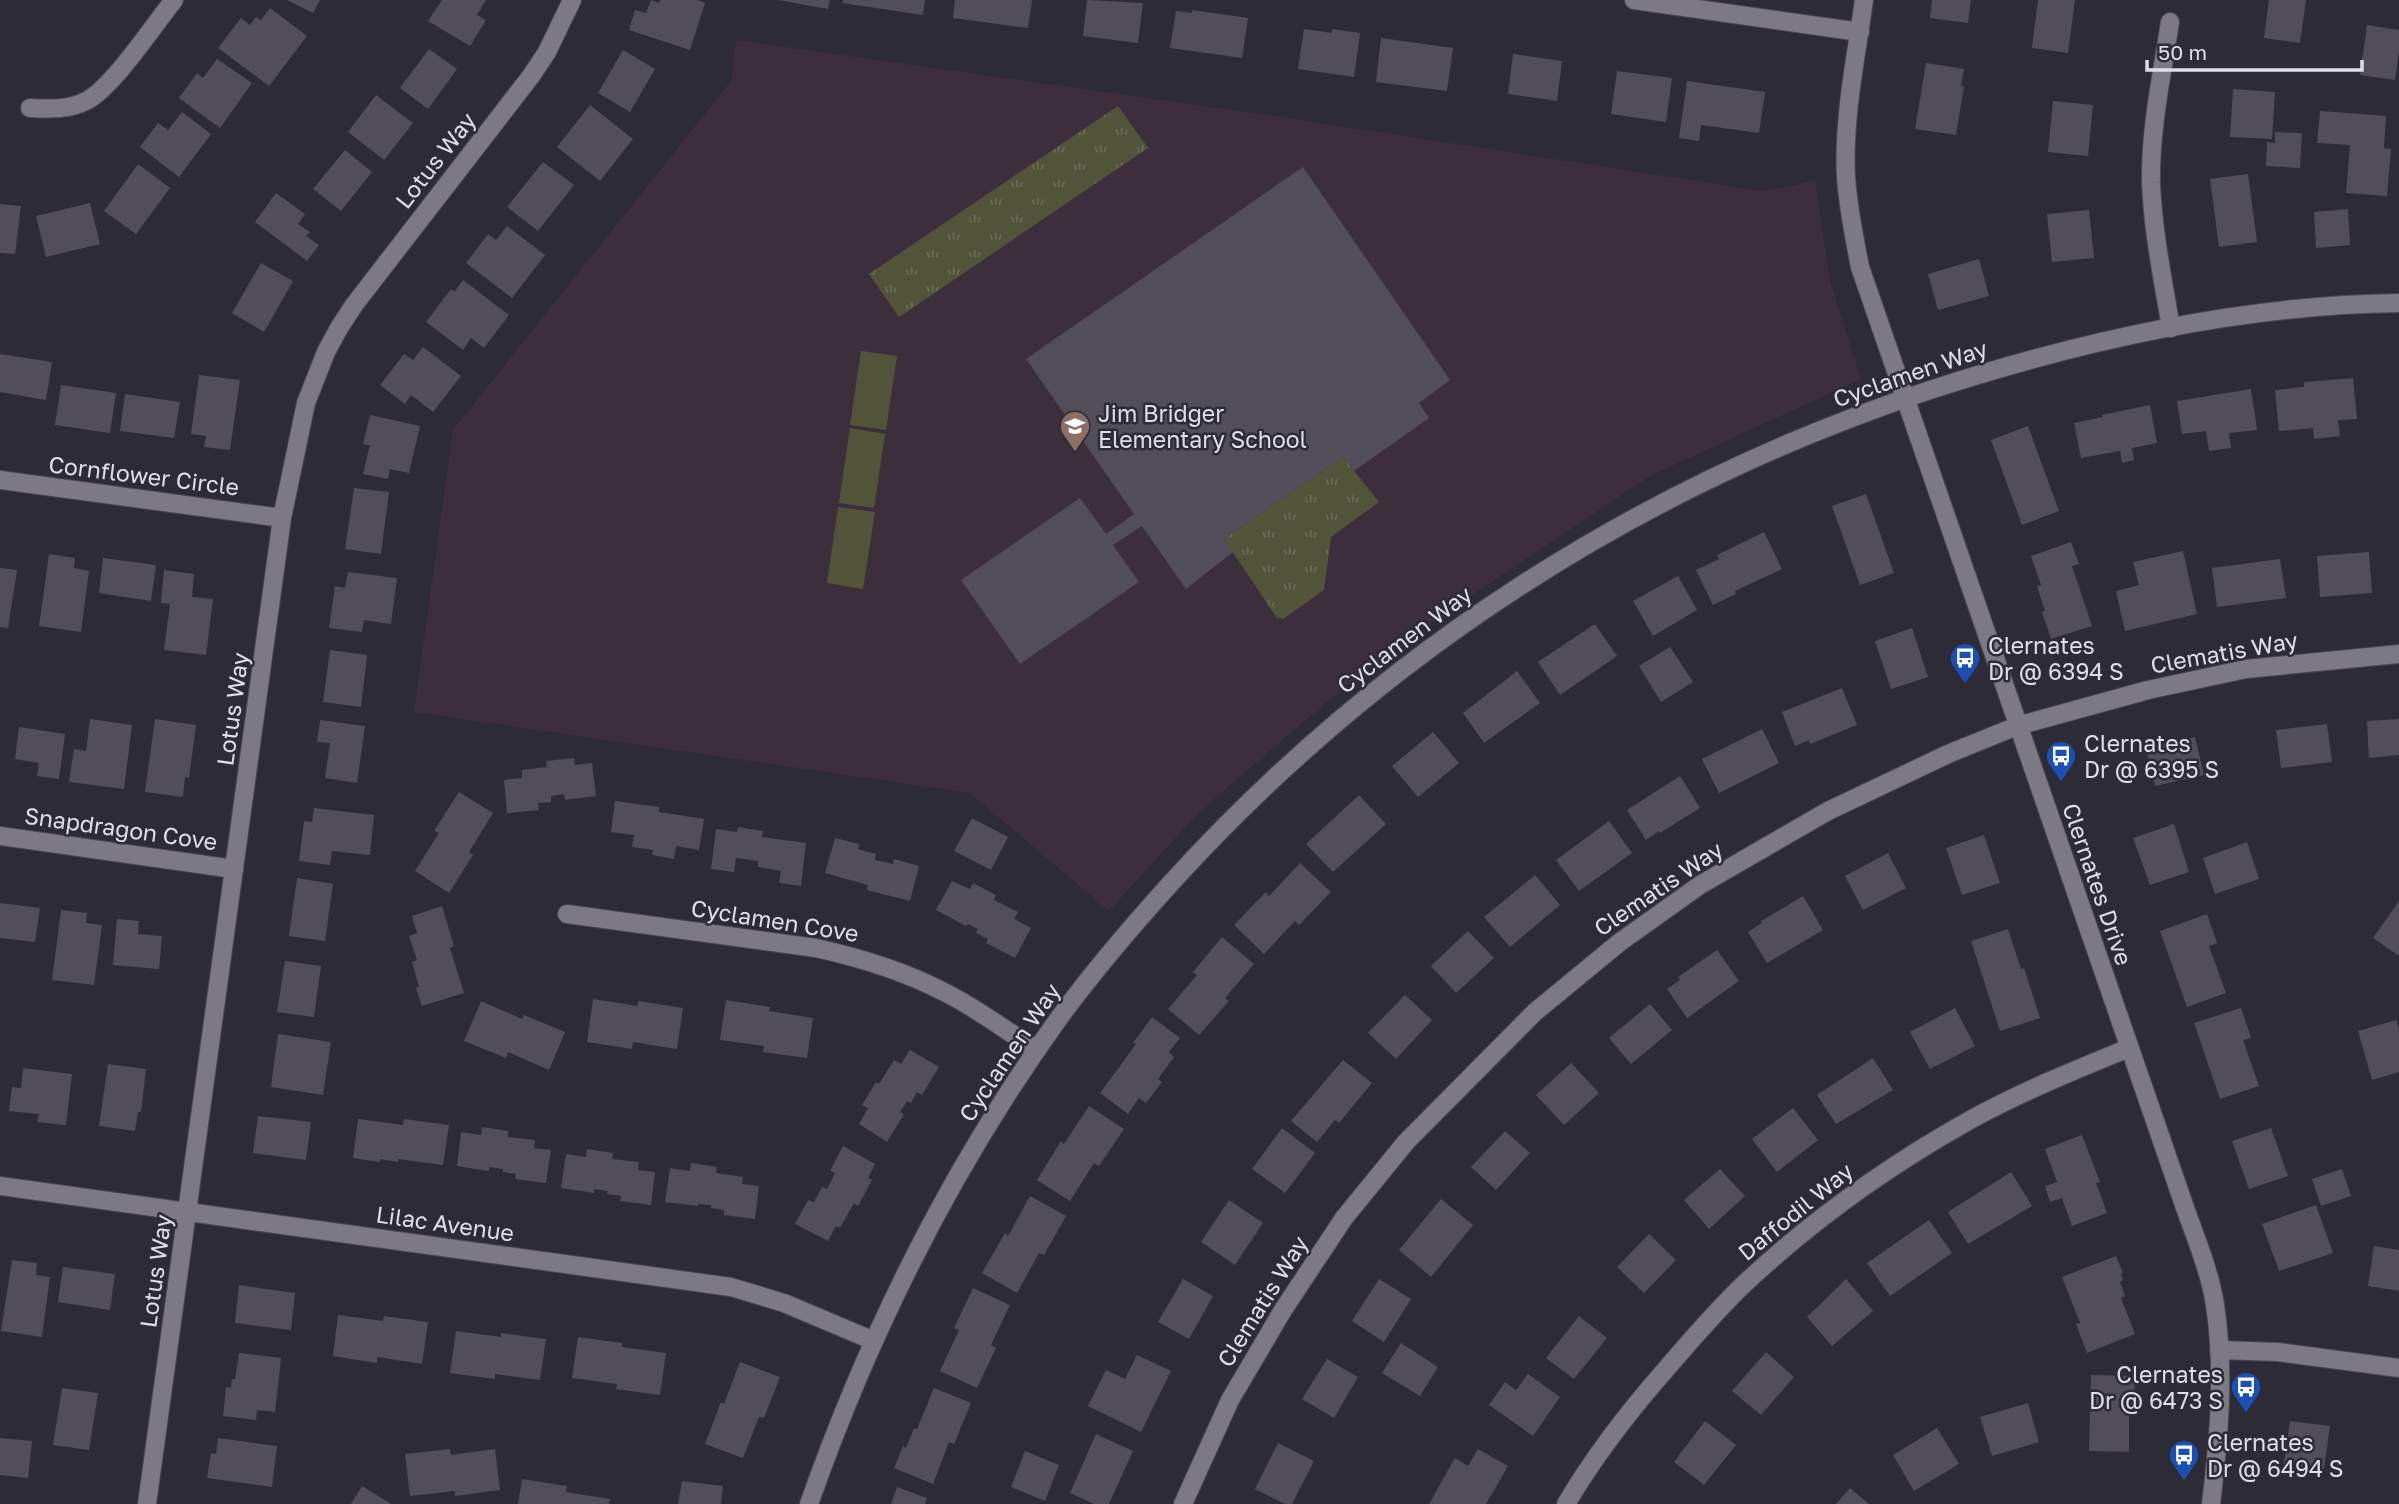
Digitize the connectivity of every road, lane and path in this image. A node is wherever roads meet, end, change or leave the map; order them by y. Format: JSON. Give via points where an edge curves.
{"nodes":[{"id":1,"x":173,"y":0,"type":"edge"},
{"id":2,"x":572,"y":0,"type":"edge"},
{"id":3,"x":1634,"y":0,"type":"edge"},
{"id":4,"x":1864,"y":0,"type":"edge"},
{"id":5,"x":2170,"y":22,"type":"dead end"},
{"id":6,"x":1860,"y":32,"type":"junction"},
{"id":7,"x":30,"y":108,"type":"dead end"},
{"id":8,"x":2399,"y":303,"type":"edge"},
{"id":9,"x":2171,"y":328,"type":"junction"},
{"id":10,"x":1904,"y":399,"type":"junction"},
{"id":11,"x":0,"y":480,"type":"edge"},
{"id":12,"x":282,"y":517,"type":"junction"},
{"id":13,"x":2399,"y":654,"type":"edge"},
{"id":14,"x":2017,"y":726,"type":"junction"},
{"id":15,"x":0,"y":836,"type":"edge"},
{"id":16,"x":234,"y":869,"type":"junction"},
{"id":17,"x":567,"y":914,"type":"dead end"},
{"id":18,"x":2129,"y":1048,"type":"junction"},
{"id":19,"x":1037,"y":1050,"type":"junction"},
{"id":20,"x":0,"y":1186,"type":"edge"},
{"id":21,"x":187,"y":1212,"type":"junction"},
{"id":22,"x":874,"y":1341,"type":"junction"},
{"id":23,"x":2219,"y":1350,"type":"junction"},
{"id":24,"x":2399,"y":1368,"type":"edge"},
{"id":25,"x":147,"y":1504,"type":"edge"},
{"id":26,"x":809,"y":1504,"type":"edge"},
{"id":27,"x":1183,"y":1504,"type":"edge"},
{"id":28,"x":1566,"y":1504,"type":"edge"},
{"id":29,"x":2211,"y":1504,"type":"edge"}],
"edges":[{"from":1,"to":7,"type":"street","via":[[113,77],[89,99],[63,108]]},
{"from":2,"to":12,"type":"street","name":"Lotus Way","via":[[531,76],[339,328],[306,403]]},
{"from":3,"to":6,"type":"street"},
{"from":4,"to":6,"type":"street","name":"Clernates Drive"},
{"from":5,"to":9,"type":"street","via":[[2151,182]]},
{"from":6,"to":10,"type":"street","name":"Clernates Drive","via":[[1846,145],[1849,205],[1860,267]]},
{"from":8,"to":9,"type":"street","name":"Cyclamen Way","via":[[2309,308]]},
{"from":9,"to":10,"type":"street","name":"Cyclamen Way","via":[[2051,353]]},
{"from":10,"to":14,"type":"street","name":"Clernates Drive"},
{"from":10,"to":19,"type":"street","name":"Cyclamen Way","via":[[1742,463],[1643,513],[1528,581],[1418,657],[1314,740],[1229,822],[1119,942]]},
{"from":11,"to":12,"type":"street","name":"Cornflower Circle"},
{"from":12,"to":16,"type":"street","name":"Lotus Way"},
{"from":13,"to":14,"type":"street","name":"Clematis Way","via":[[2246,669]]},
{"from":14,"to":18,"type":"street","name":"Clernates Drive"},
{"from":14,"to":27,"type":"street","name":"Clematis Way","via":[[1828,811],[1700,885],[1620,942],[1535,1012],[1406,1142],[1344,1218],[1230,1400]]},
{"from":15,"to":16,"type":"street","name":"Snapdragon Cove"},
{"from":16,"to":21,"type":"street","name":"Lotus Way"},
{"from":17,"to":19,"type":"street","name":"Cyclamen Cove","via":[[850,955],[946,993]]},
{"from":18,"to":23,"type":"street","name":"Clernates Drive","via":[[2194,1233],[2214,1303]]},
{"from":18,"to":28,"type":"street","name":"Daffodil Way","via":[[2033,1088],[1950,1132],[1868,1184],[1783,1250],[1704,1325],[1639,1399]]},
{"from":19,"to":22,"type":"street","name":"Cyclamen Way","via":[[949,1191]]},
{"from":20,"to":21,"type":"street","name":"Lilac Avenue"},
{"from":21,"to":22,"type":"street","name":"Lilac Avenue","via":[[731,1287],[784,1303]]},
{"from":21,"to":25,"type":"street","name":"Lotus Way"},
{"from":22,"to":26,"type":"street","name":"Cyclamen Way"},
{"from":23,"to":24,"type":"street","via":[[2278,1352]]},
{"from":23,"to":29,"type":"street","name":"Clernates Drive","via":[[2220,1421]]}]}
